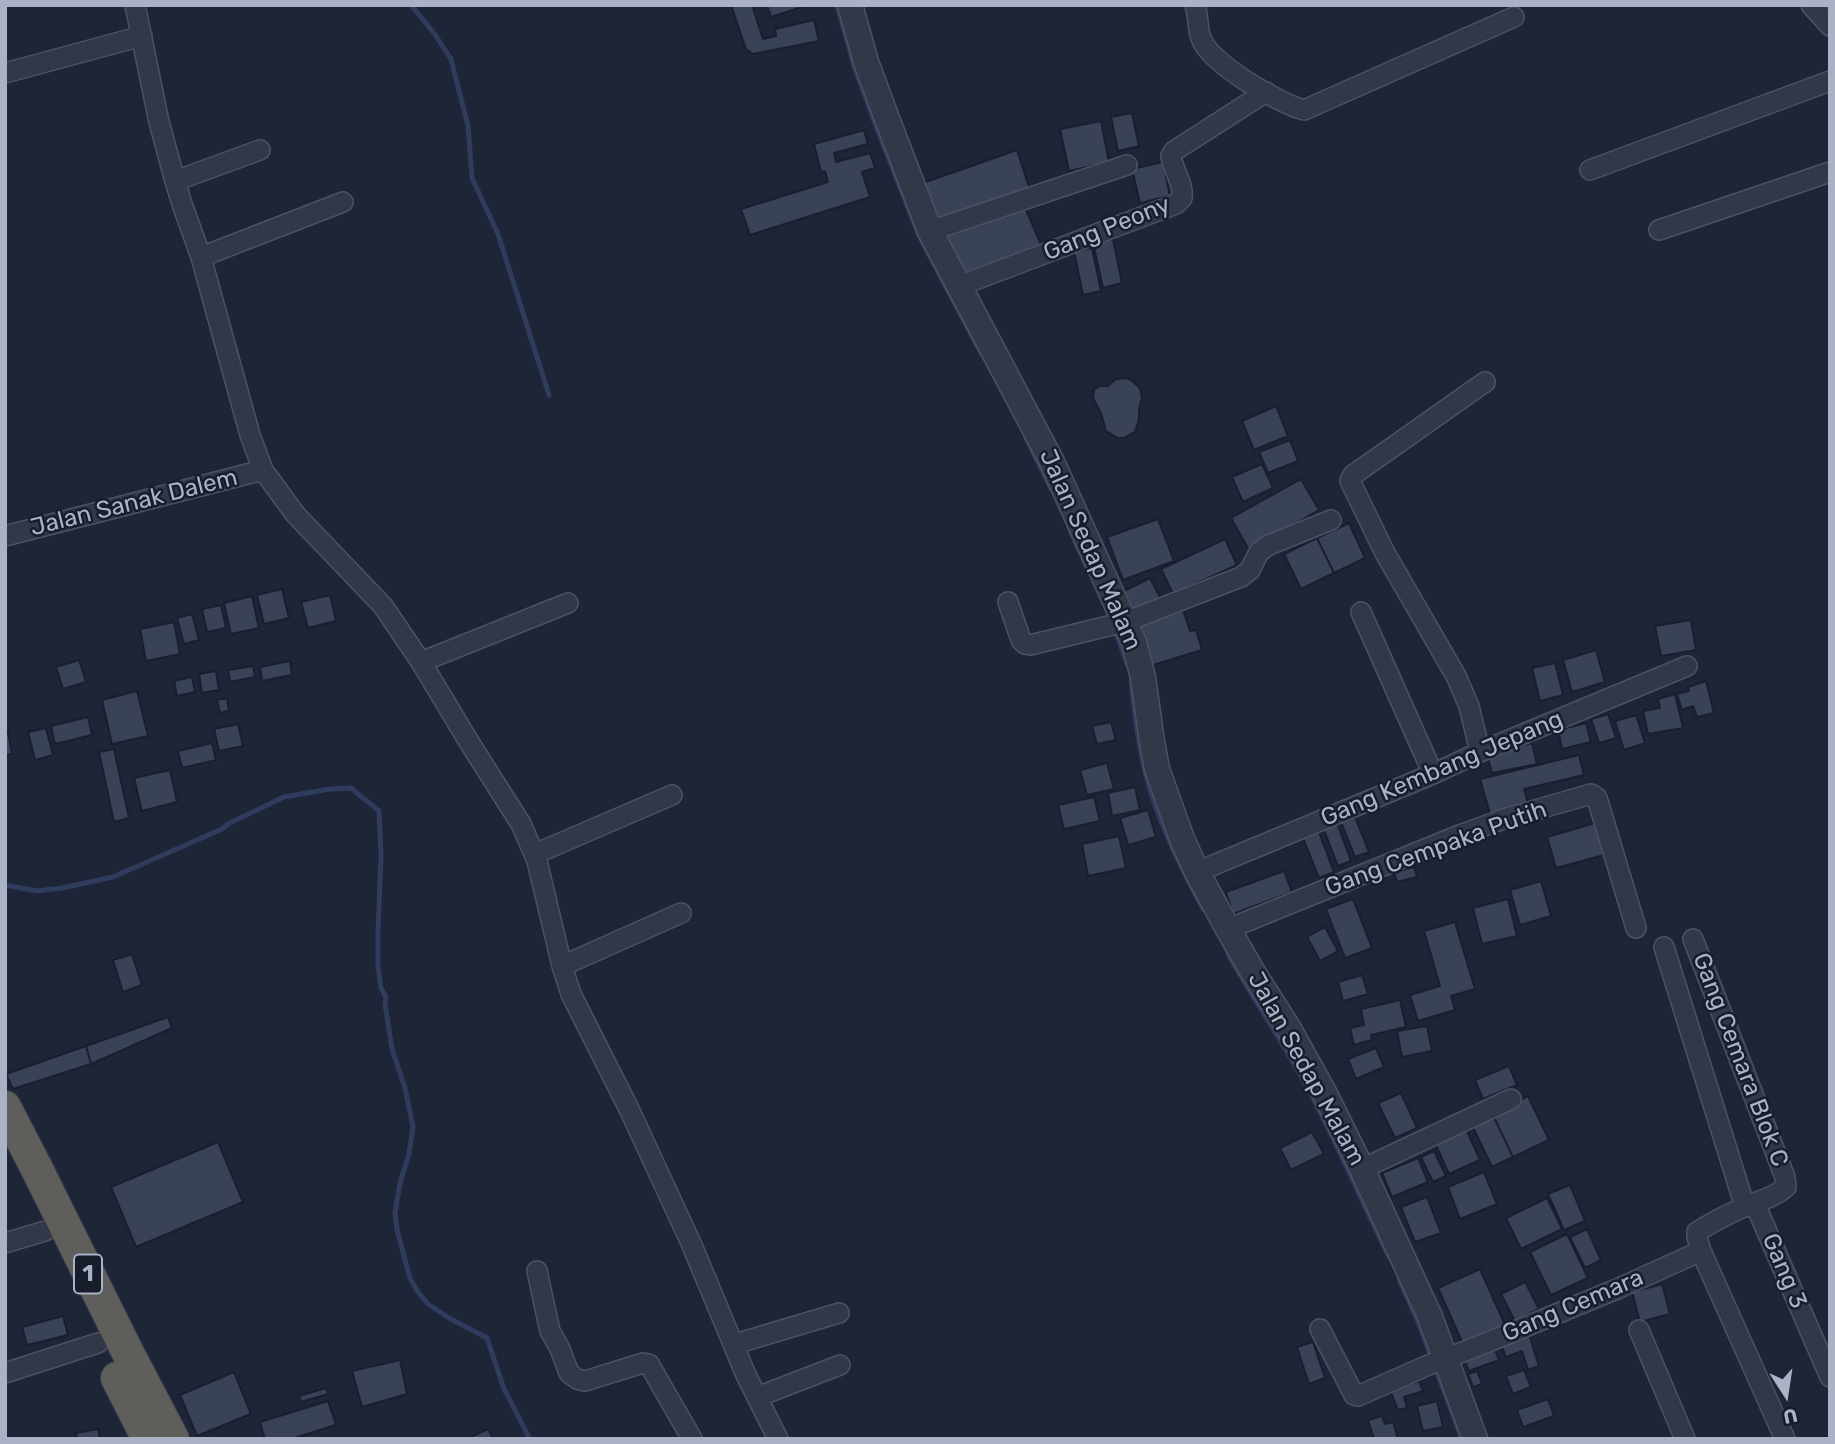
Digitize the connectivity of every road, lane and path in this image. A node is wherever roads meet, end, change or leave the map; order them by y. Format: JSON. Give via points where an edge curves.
{"nodes":[{"id":1,"x":135,"y":5,"type":"edge"},
{"id":2,"x":850,"y":5,"type":"edge"},
{"id":3,"x":1195,"y":5,"type":"edge"},
{"id":4,"x":1811,"y":5,"type":"edge"},
{"id":5,"x":1514,"y":18,"type":"dead end"},
{"id":6,"x":1830,"y":26,"type":"edge"},
{"id":7,"x":142,"y":36,"type":"junction"},
{"id":8,"x":5,"y":73,"type":"edge"},
{"id":9,"x":1830,"y":81,"type":"edge"},
{"id":10,"x":1266,"y":92,"type":"junction"},
{"id":11,"x":260,"y":150,"type":"dead end"},
{"id":12,"x":1127,"y":165,"type":"dead end"},
{"id":13,"x":1590,"y":170,"type":"dead end"},
{"id":14,"x":1830,"y":172,"type":"edge"},
{"id":15,"x":175,"y":181,"type":"junction"},
{"id":16,"x":343,"y":202,"type":"dead end"},
{"id":17,"x":1659,"y":230,"type":"dead end"},
{"id":18,"x":930,"y":231,"type":"junction"},
{"id":19,"x":201,"y":257,"type":"junction"},
{"id":20,"x":959,"y":286,"type":"junction"},
{"id":21,"x":1485,"y":382,"type":"dead end"},
{"id":22,"x":263,"y":470,"type":"junction"},
{"id":23,"x":1331,"y":520,"type":"dead end"},
{"id":24,"x":5,"y":537,"type":"edge"},
{"id":25,"x":1008,"y":602,"type":"dead end"},
{"id":26,"x":568,"y":603,"type":"dead end"},
{"id":27,"x":1361,"y":612,"type":"dead end"},
{"id":28,"x":1115,"y":624,"type":"junction"},
{"id":29,"x":421,"y":662,"type":"junction"},
{"id":30,"x":1687,"y":666,"type":"dead end"},
{"id":31,"x":1480,"y":752,"type":"junction"},
{"id":32,"x":1433,"y":774,"type":"junction"},
{"id":33,"x":672,"y":795,"type":"dead end"},
{"id":34,"x":535,"y":854,"type":"junction"},
{"id":35,"x":1197,"y":872,"type":"junction"},
{"id":36,"x":681,"y":913,"type":"dead end"},
{"id":37,"x":1636,"y":928,"type":"dead end"},
{"id":38,"x":1228,"y":929,"type":"junction"},
{"id":39,"x":1693,"y":939,"type":"dead end"},
{"id":40,"x":1664,"y":947,"type":"dead end"},
{"id":41,"x":562,"y":966,"type":"junction"},
{"id":42,"x":1510,"y":1099,"type":"dead end"},
{"id":43,"x":5,"y":1107,"type":"edge"},
{"id":44,"x":5,"y":1151,"type":"edge"},
{"id":45,"x":1362,"y":1169,"type":"junction"},
{"id":46,"x":1750,"y":1205,"type":"junction"},
{"id":47,"x":45,"y":1231,"type":"junction"},
{"id":48,"x":5,"y":1243,"type":"edge"},
{"id":49,"x":1701,"y":1251,"type":"junction"},
{"id":50,"x":537,"y":1272,"type":"dead end"},
{"id":51,"x":839,"y":1313,"type":"dead end"},
{"id":52,"x":1320,"y":1329,"type":"dead end"},
{"id":53,"x":1639,"y":1330,"type":"dead end"},
{"id":54,"x":98,"y":1343,"type":"junction"},
{"id":55,"x":734,"y":1344,"type":"junction"},
{"id":56,"x":1436,"y":1362,"type":"junction"},
{"id":57,"x":840,"y":1365,"type":"dead end"},
{"id":58,"x":5,"y":1373,"type":"edge"},
{"id":59,"x":1830,"y":1377,"type":"edge"},
{"id":60,"x":757,"y":1397,"type":"junction"},
{"id":61,"x":148,"y":1439,"type":"edge"},
{"id":62,"x":173,"y":1439,"type":"edge"},
{"id":63,"x":692,"y":1439,"type":"edge"},
{"id":64,"x":778,"y":1439,"type":"edge"},
{"id":65,"x":1475,"y":1439,"type":"edge"},
{"id":66,"x":1685,"y":1439,"type":"edge"},
{"id":67,"x":1785,"y":1439,"type":"edge"}],
"edges":[{"from":1,"to":7,"type":"street"},
{"from":2,"to":18,"type":"street","name":"Jalan Sedap Malam","via":[[866,62]]},
{"from":3,"to":10,"type":"street","via":[[1200,37],[1208,51]]},
{"from":4,"to":6,"type":"street"},
{"from":5,"to":10,"type":"street","via":[[1304,110]]},
{"from":7,"to":8,"type":"street"},
{"from":7,"to":15,"type":"street"},
{"from":9,"to":13,"type":"street"},
{"from":10,"to":20,"type":"street","name":"Gang Peony","via":[[1174,151],[1172,164],[1183,189],[1176,204]]},
{"from":11,"to":15,"type":"street"},
{"from":12,"to":18,"type":"street"},
{"from":14,"to":17,"type":"street"},
{"from":15,"to":19,"type":"street"},
{"from":16,"to":19,"type":"street"},
{"from":18,"to":20,"type":"street","name":"Jalan Sedap Malam"},
{"from":19,"to":22,"type":"street"},
{"from":20,"to":28,"type":"street","name":"Jalan Sedap Malam","via":[[1047,452]]},
{"from":21,"to":31,"type":"street","via":[[1350,481],[1385,553],[1456,676]]},
{"from":22,"to":24,"type":"street","name":"Jalan Sanak Dalem"},
{"from":22,"to":29,"type":"street","via":[[295,514],[383,606]]},
{"from":23,"to":28,"type":"street","via":[[1269,545],[1241,577]]},
{"from":25,"to":28,"type":"street","via":[[1025,644]]},
{"from":26,"to":29,"type":"street"},
{"from":27,"to":32,"type":"street"},
{"from":28,"to":35,"type":"street","name":"Jalan Sedap Malam","via":[[1134,643],[1159,776]]},
{"from":29,"to":34,"type":"street"},
{"from":30,"to":31,"type":"street","name":"Gang Kembang Jepang"},
{"from":31,"to":32,"type":"street","name":"Gang Kembang Jepang"},
{"from":32,"to":35,"type":"street","name":"Gang Kembang Jepang"},
{"from":33,"to":34,"type":"street"},
{"from":34,"to":41,"type":"street"},
{"from":35,"to":38,"type":"street","name":"Jalan Sedap Malam"},
{"from":36,"to":41,"type":"street"},
{"from":37,"to":38,"type":"street","name":"Gang Cempaka Putih","via":[[1597,799],[1591,794],[1462,834]]},
{"from":38,"to":45,"type":"street","name":"Jalan Sedap Malam","via":[[1289,1029]]},
{"from":39,"to":46,"type":"street","name":"Gang Cemara Blok C","via":[[1785,1177],[1782,1191]]},
{"from":40,"to":46,"type":"street","name":"Gang 3"},
{"from":41,"to":55,"type":"street"},
{"from":42,"to":45,"type":"street"},
{"from":43,"to":62,"type":"highway","number":"1"},
{"from":44,"to":47,"type":"highway","number":"1"},
{"from":45,"to":56,"type":"street","name":"Jalan Sedap Malam","via":[[1430,1317]]},
{"from":46,"to":49,"type":"street","name":"Gang Cemara Blok C","via":[[1697,1232]]},
{"from":46,"to":59,"type":"street","name":"Gang 3"},
{"from":47,"to":48,"type":"street"},
{"from":47,"to":54,"type":"highway","number":"1"},
{"from":49,"to":56,"type":"street","name":"Gang Cemara","via":[[1617,1290]]},
{"from":49,"to":67,"type":"street"},
{"from":50,"to":63,"type":"street","via":[[550,1331],[569,1373],[585,1381],[649,1364]]},
{"from":51,"to":55,"type":"street"},
{"from":52,"to":56,"type":"street","name":"Gang Cemara","via":[[1354,1395]]},
{"from":53,"to":66,"type":"street"},
{"from":54,"to":58,"type":"street"},
{"from":54,"to":61,"type":"highway","number":"1"},
{"from":55,"to":60,"type":"street"},
{"from":56,"to":65,"type":"street","name":"Jalan Sedap Malam"},
{"from":57,"to":60,"type":"street"},
{"from":60,"to":64,"type":"street"}]}
